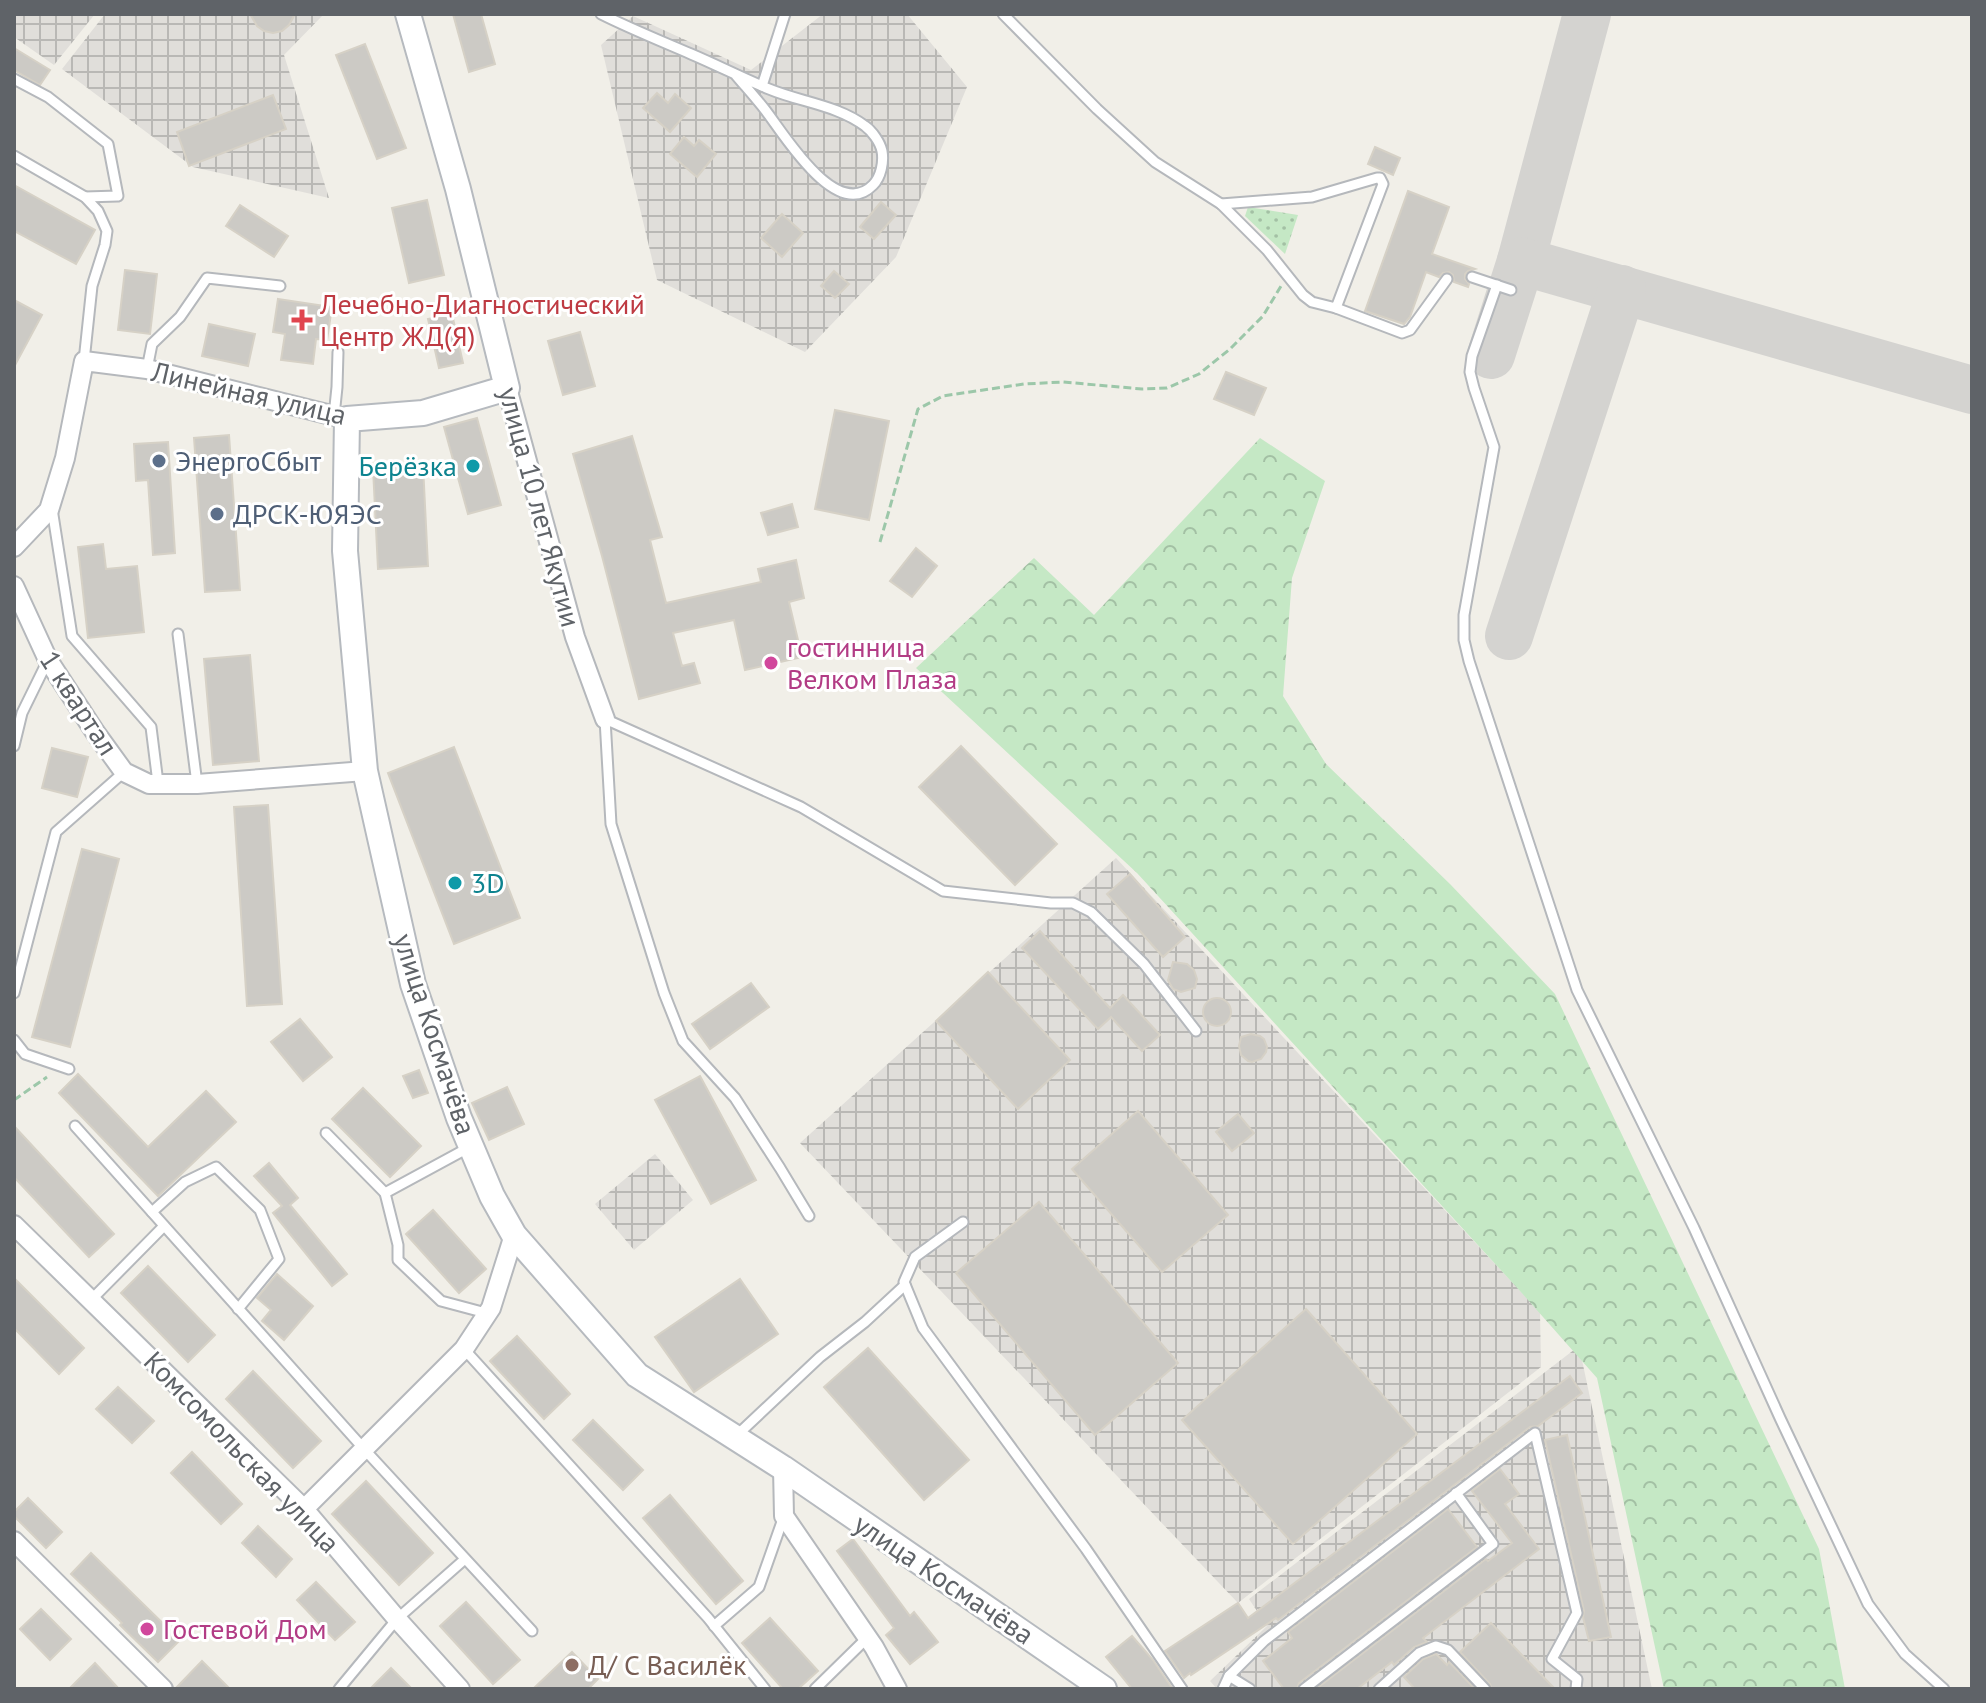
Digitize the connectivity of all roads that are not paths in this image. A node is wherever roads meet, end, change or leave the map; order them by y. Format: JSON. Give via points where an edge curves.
{"nodes":[{"id":1,"x":408,"y":14,"type":"edge"},
{"id":2,"x":601,"y":14,"type":"edge"},
{"id":3,"x":785,"y":14,"type":"edge"},
{"id":4,"x":1003,"y":14,"type":"edge"},
{"id":5,"x":735,"y":74,"type":"junction"},
{"id":6,"x":14,"y":79,"type":"edge"},
{"id":7,"x":762,"y":86,"type":"junction"},
{"id":8,"x":14,"y":156,"type":"edge"},
{"id":9,"x":85,"y":197,"type":"junction"},
{"id":10,"x":1221,"y":204,"type":"junction"},
{"id":11,"x":1472,"y":277,"type":"dead end"},
{"id":12,"x":1447,"y":279,"type":"dead end"},
{"id":13,"x":1497,"y":285,"type":"junction"},
{"id":14,"x":280,"y":286,"type":"dead end"},
{"id":15,"x":1511,"y":290,"type":"dead end"},
{"id":16,"x":1336,"y":308,"type":"junction"},
{"id":17,"x":338,"y":352,"type":"dead end"},
{"id":18,"x":84,"y":361,"type":"junction"},
{"id":19,"x":147,"y":369,"type":"junction"},
{"id":20,"x":507,"y":388,"type":"junction"},
{"id":21,"x":340,"y":418,"type":"junction"},
{"id":22,"x":49,"y":510,"type":"junction"},
{"id":23,"x":14,"y":547,"type":"edge"},
{"id":24,"x":15,"y":589,"type":"edge"},
{"id":25,"x":178,"y":634,"type":"dead end"},
{"id":26,"x":48,"y":660,"type":"junction"},
{"id":27,"x":605,"y":719,"type":"junction"},
{"id":28,"x":14,"y":746,"type":"edge"},
{"id":29,"x":365,"y":771,"type":"junction"},
{"id":30,"x":124,"y":772,"type":"junction"},
{"id":31,"x":158,"y":783,"type":"junction"},
{"id":32,"x":197,"y":784,"type":"junction"},
{"id":33,"x":14,"y":993,"type":"edge"},
{"id":34,"x":1196,"y":1031,"type":"dead end"},
{"id":35,"x":14,"y":1040,"type":"edge"},
{"id":36,"x":65,"y":1068,"type":"road end"},
{"id":37,"x":75,"y":1126,"type":"dead end"},
{"id":38,"x":326,"y":1133,"type":"dead end"},
{"id":39,"x":471,"y":1146,"type":"junction"},
{"id":40,"x":385,"y":1193,"type":"junction"},
{"id":41,"x":152,"y":1212,"type":"junction"},
{"id":42,"x":809,"y":1216,"type":"dead end"},
{"id":43,"x":963,"y":1222,"type":"dead end"},
{"id":44,"x":14,"y":1225,"type":"edge"},
{"id":45,"x":164,"y":1226,"type":"junction"},
{"id":46,"x":514,"y":1235,"type":"junction"},
{"id":47,"x":905,"y":1285,"type":"junction"},
{"id":48,"x":91,"y":1300,"type":"junction"},
{"id":49,"x":238,"y":1309,"type":"junction"},
{"id":50,"x":486,"y":1313,"type":"junction"},
{"id":51,"x":464,"y":1349,"type":"junction"},
{"id":52,"x":735,"y":1438,"type":"junction"},
{"id":53,"x":364,"y":1449,"type":"junction"},
{"id":54,"x":783,"y":1468,"type":"junction"},
{"id":55,"x":1456,"y":1493,"type":"junction"},
{"id":56,"x":304,"y":1509,"type":"junction"},
{"id":57,"x":784,"y":1516,"type":"junction"},
{"id":58,"x":14,"y":1541,"type":"edge"},
{"id":59,"x":465,"y":1559,"type":"junction"},
{"id":60,"x":397,"y":1619,"type":"junction"},
{"id":61,"x":714,"y":1626,"type":"junction"},
{"id":62,"x":532,"y":1631,"type":"dead end"},
{"id":63,"x":867,"y":1638,"type":"junction"},
{"id":64,"x":1229,"y":1676,"type":"junction"},
{"id":65,"x":1390,"y":1680,"type":"junction"},
{"id":66,"x":163,"y":1689,"type":"edge"},
{"id":67,"x":339,"y":1689,"type":"edge"},
{"id":68,"x":460,"y":1689,"type":"edge"},
{"id":69,"x":765,"y":1689,"type":"edge"},
{"id":70,"x":815,"y":1689,"type":"edge"},
{"id":71,"x":897,"y":1689,"type":"edge"},
{"id":72,"x":1104,"y":1689,"type":"edge"},
{"id":73,"x":1182,"y":1689,"type":"edge"},
{"id":74,"x":1223,"y":1689,"type":"edge"},
{"id":75,"x":1250,"y":1689,"type":"edge"},
{"id":76,"x":1304,"y":1689,"type":"edge"},
{"id":77,"x":1379,"y":1689,"type":"edge"},
{"id":78,"x":1398,"y":1689,"type":"edge"},
{"id":79,"x":1485,"y":1689,"type":"edge"},
{"id":80,"x":1576,"y":1689,"type":"edge"},
{"id":81,"x":1944,"y":1689,"type":"edge"}],
"edges":[{"from":1,"to":20,"type":"main road","name":"улица 10 лет Якутии"},
{"from":2,"to":5,"type":"lane"},
{"from":3,"to":7,"type":"lane"},
{"from":4,"to":10,"type":"lane","via":[[1155,162]]},
{"from":5,"to":7,"type":"lane"},
{"from":5,"to":7,"type":"lane","via":[[812,171],[833,189],[850,195],[867,192],[879,179],[882,151],[866,126],[834,109]]},
{"from":6,"to":9,"type":"lane","via":[[48,97],[108,144],[118,196]]},
{"from":8,"to":9,"type":"lane"},
{"from":9,"to":18,"type":"lane","via":[[107,231],[92,286]]},
{"from":10,"to":16,"type":"lane","via":[[1303,295]]},
{"from":10,"to":16,"type":"lane","via":[[1312,197],[1380,178],[1383,184]]},
{"from":11,"to":13,"type":"lane"},
{"from":12,"to":16,"type":"lane","via":[[1406,333]]},
{"from":13,"to":15,"type":"lane"},
{"from":13,"to":81,"type":"lane","via":[[1470,372],[1494,447],[1464,615],[1469,661],[1577,990],[1868,1604],[1905,1654]]},
{"from":14,"to":19,"type":"lane","via":[[207,278],[180,317],[152,344]]},
{"from":17,"to":21,"type":"lane"},
{"from":18,"to":19,"type":"street","name":"Линейная улица"},
{"from":18,"to":22,"type":"street"},
{"from":19,"to":21,"type":"street","name":"Линейная улица"},
{"from":20,"to":21,"type":"main road","name":"Линейная улица","via":[[423,413]]},
{"from":20,"to":27,"type":"street","name":"улица 10 лет Якутии","via":[[575,637]]},
{"from":21,"to":29,"type":"main road","name":"улица Космачёва","via":[[345,551]]},
{"from":22,"to":23,"type":"street"},
{"from":22,"to":31,"type":"lane","via":[[72,636],[151,727]]},
{"from":24,"to":26,"type":"street","name":"1 квартал"},
{"from":25,"to":32,"type":"lane"},
{"from":26,"to":28,"type":"lane","via":[[22,713]]},
{"from":26,"to":30,"type":"street","name":"1 квартал"},
{"from":27,"to":34,"type":"lane","via":[[801,807],[943,891],[1073,903],[1091,912],[1144,964]]},
{"from":27,"to":42,"type":"lane","via":[[611,824],[683,1041],[735,1098]]},
{"from":29,"to":32,"type":"street","name":"1 квартал"},
{"from":29,"to":39,"type":"main road","name":"улица Космачёва","via":[[413,984]]},
{"from":30,"to":31,"type":"street","name":"1 квартал"},
{"from":30,"to":33,"type":"lane","via":[[56,832]]},
{"from":31,"to":32,"type":"street","name":"1 квартал"},
{"from":35,"to":36,"type":"lane","via":[[25,1054]]},
{"from":37,"to":41,"type":"lane"},
{"from":38,"to":40,"type":"lane"},
{"from":39,"to":40,"type":"lane"},
{"from":39,"to":46,"type":"main road","name":"улица Космачёва"},
{"from":40,"to":50,"type":"lane","via":[[398,1260],[441,1301]]},
{"from":41,"to":45,"type":"lane"},
{"from":41,"to":49,"type":"lane","via":[[185,1182],[216,1167],[260,1210],[279,1259]]},
{"from":43,"to":47,"type":"lane","via":[[915,1257]]},
{"from":44,"to":48,"type":"street","name":"Комсомольская улица"},
{"from":45,"to":48,"type":"lane"},
{"from":45,"to":49,"type":"lane"},
{"from":46,"to":50,"type":"street"},
{"from":46,"to":52,"type":"main road","name":"улица Космачёва","via":[[637,1375]]},
{"from":47,"to":52,"type":"lane"},
{"from":47,"to":73,"type":"lane","via":[[923,1328]]},
{"from":48,"to":56,"type":"street","name":"Комсомольская улица"},
{"from":49,"to":53,"type":"lane"},
{"from":50,"to":51,"type":"street"},
{"from":51,"to":53,"type":"street"},
{"from":51,"to":61,"type":"lane"},
{"from":52,"to":54,"type":"main road","name":"улица Космачёва"},
{"from":53,"to":56,"type":"street"},
{"from":53,"to":59,"type":"lane"},
{"from":54,"to":57,"type":"street"},
{"from":54,"to":72,"type":"main road","name":"улица Космачёва"},
{"from":55,"to":64,"type":"lane","via":[[1264,1641]]},
{"from":55,"to":76,"type":"lane","via":[[1493,1544]]},
{"from":55,"to":80,"type":"lane","via":[[1535,1433],[1577,1613],[1552,1659],[1577,1679]]},
{"from":56,"to":60,"type":"street","name":"Комсомольская улица"},
{"from":57,"to":61,"type":"lane","via":[[759,1587]]},
{"from":57,"to":63,"type":"street"},
{"from":58,"to":66,"type":"street"},
{"from":59,"to":60,"type":"lane"},
{"from":59,"to":62,"type":"lane"},
{"from":60,"to":67,"type":"lane"},
{"from":60,"to":68,"type":"street","name":"Комсомольская улица"},
{"from":61,"to":69,"type":"lane"},
{"from":63,"to":70,"type":"lane"},
{"from":63,"to":71,"type":"street"},
{"from":64,"to":74,"type":"lane"},
{"from":64,"to":75,"type":"lane"},
{"from":65,"to":77,"type":"lane"},
{"from":65,"to":78,"type":"lane"},
{"from":65,"to":79,"type":"lane","via":[[1419,1653],[1436,1646],[1448,1650]]}]}
